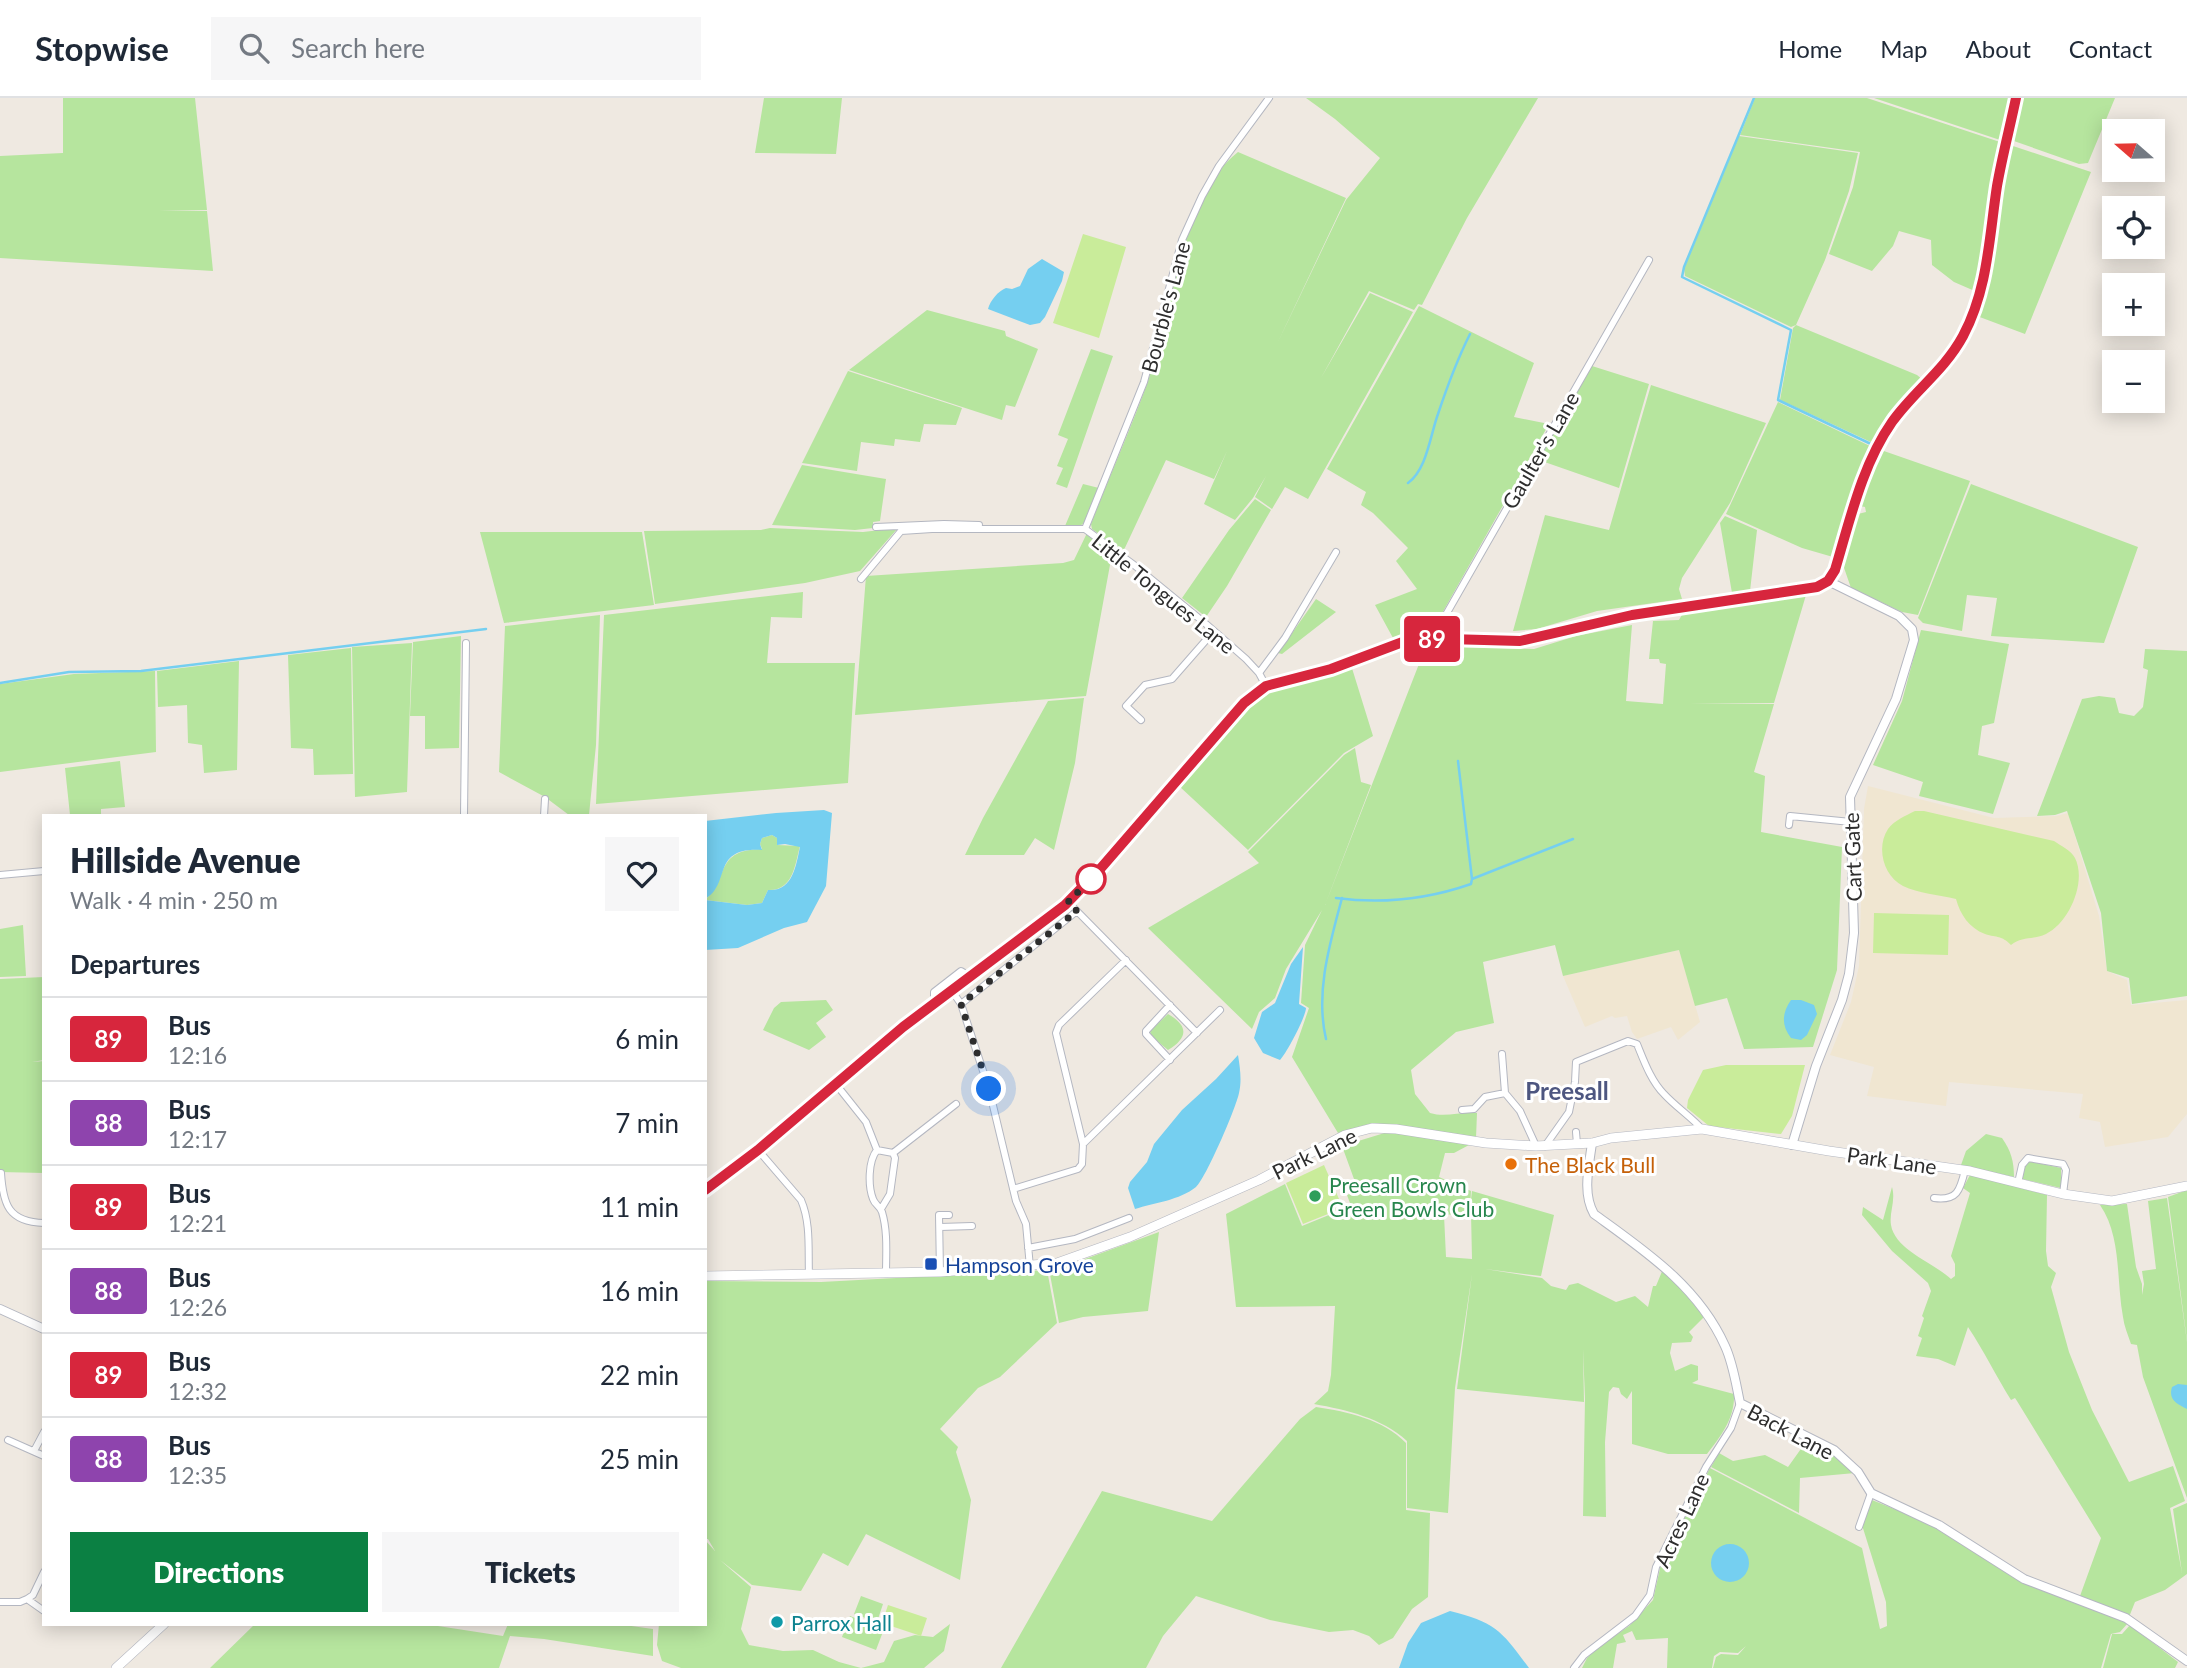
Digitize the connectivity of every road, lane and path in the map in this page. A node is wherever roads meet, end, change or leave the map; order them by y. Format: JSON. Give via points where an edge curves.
{"nodes":[{"id":1,"x":1269,"y":98,"type":"edge"},
{"id":2,"x":2016,"y":98,"type":"edge"},
{"id":3,"x":1649,"y":260,"type":"dead end"},
{"id":4,"x":876,"y":527,"type":"dead end"},
{"id":5,"x":991,"y":529,"type":"junction"},
{"id":6,"x":1085,"y":529,"type":"junction"},
{"id":7,"x":1336,"y":552,"type":"dead end"},
{"id":8,"x":861,"y":579,"type":"dead end"},
{"id":9,"x":1828,"y":581,"type":"junction"},
{"id":10,"x":1214,"y":631,"type":"junction"},
{"id":11,"x":1432,"y":639,"type":"junction"},
{"id":12,"x":466,"y":643,"type":"dead end"},
{"id":13,"x":1259,"y":673,"type":"junction"},
{"id":14,"x":1266,"y":686,"type":"junction"},
{"id":15,"x":1141,"y":720,"type":"dead end"},
{"id":16,"x":545,"y":799,"type":"dead end"},
{"id":17,"x":464,"y":814,"type":"edge"},
{"id":18,"x":544,"y":814,"type":"edge"},
{"id":19,"x":1851,"y":822,"type":"junction"},
{"id":20,"x":1789,"y":825,"type":"dead end"},
{"id":21,"x":42,"y":871,"type":"edge"},
{"id":22,"x":0,"y":875,"type":"edge"},
{"id":23,"x":1068,"y":902,"type":"junction"},
{"id":24,"x":1077,"y":911,"type":"junction"},
{"id":25,"x":1126,"y":960,"type":"junction"},
{"id":26,"x":971,"y":976,"type":"junction"},
{"id":27,"x":952,"y":990,"type":"junction"},
{"id":28,"x":934,"y":1003,"type":"junction"},
{"id":29,"x":961,"y":1004,"type":"junction"},
{"id":30,"x":1170,"y":1005,"type":"junction"},
{"id":31,"x":1220,"y":1010,"type":"dead end"},
{"id":32,"x":1197,"y":1033,"type":"junction"},
{"id":33,"x":1502,"y":1054,"type":"dead end"},
{"id":34,"x":1170,"y":1060,"type":"junction"},
{"id":35,"x":835,"y":1083,"type":"junction"},
{"id":36,"x":1505,"y":1093,"type":"junction"},
{"id":37,"x":956,"y":1104,"type":"dead end"},
{"id":38,"x":1462,"y":1110,"type":"dead end"},
{"id":39,"x":1702,"y":1129,"type":"junction"},
{"id":40,"x":1576,"y":1132,"type":"dead end"},
{"id":41,"x":1592,"y":1143,"type":"junction"},
{"id":42,"x":1083,"y":1144,"type":"junction"},
{"id":43,"x":1577,"y":1144,"type":"junction"},
{"id":44,"x":1792,"y":1145,"type":"junction"},
{"id":45,"x":1541,"y":1146,"type":"junction"},
{"id":46,"x":758,"y":1150,"type":"junction"},
{"id":47,"x":877,"y":1150,"type":"junction"},
{"id":48,"x":893,"y":1153,"type":"junction"},
{"id":49,"x":1965,"y":1170,"type":"junction"},
{"id":50,"x":1,"y":1173,"type":"edge"},
{"id":51,"x":2018,"y":1183,"type":"junction"},
{"id":52,"x":2187,"y":1186,"type":"edge"},
{"id":53,"x":707,"y":1188,"type":"edge"},
{"id":54,"x":1013,"y":1189,"type":"junction"},
{"id":55,"x":2063,"y":1194,"type":"junction"},
{"id":56,"x":1934,"y":1198,"type":"dead end"},
{"id":57,"x":1946,"y":1200,"type":"junction"},
{"id":58,"x":881,"y":1209,"type":"junction"},
{"id":59,"x":1950,"y":1209,"type":"dead end"},
{"id":60,"x":949,"y":1215,"type":"dead end"},
{"id":61,"x":1129,"y":1218,"type":"dead end"},
{"id":62,"x":42,"y":1223,"type":"edge"},
{"id":63,"x":972,"y":1226,"type":"dead end"},
{"id":64,"x":940,"y":1227,"type":"junction"},
{"id":65,"x":1028,"y":1248,"type":"junction"},
{"id":66,"x":1030,"y":1267,"type":"junction"},
{"id":67,"x":940,"y":1272,"type":"junction"},
{"id":68,"x":886,"y":1273,"type":"junction"},
{"id":69,"x":809,"y":1275,"type":"junction"},
{"id":70,"x":707,"y":1276,"type":"edge"},
{"id":71,"x":0,"y":1310,"type":"edge"},
{"id":72,"x":42,"y":1328,"type":"edge"},
{"id":73,"x":1740,"y":1403,"type":"junction"},
{"id":74,"x":42,"y":1436,"type":"edge"},
{"id":75,"x":8,"y":1440,"type":"dead end"},
{"id":76,"x":34,"y":1451,"type":"junction"},
{"id":77,"x":42,"y":1455,"type":"edge"},
{"id":78,"x":1871,"y":1493,"type":"junction"},
{"id":79,"x":1859,"y":1527,"type":"dead end"},
{"id":80,"x":42,"y":1576,"type":"edge"},
{"id":81,"x":27,"y":1599,"type":"junction"},
{"id":82,"x":0,"y":1602,"type":"edge"},
{"id":83,"x":42,"y":1610,"type":"edge"},
{"id":84,"x":162,"y":1626,"type":"edge"},
{"id":85,"x":2187,"y":1661,"type":"edge"},
{"id":86,"x":116,"y":1668,"type":"edge"},
{"id":87,"x":1574,"y":1668,"type":"edge"}],
"edges":[{"from":1,"to":6,"type":"street","name":"Bourble's Lane","via":[[1219,166],[1182,240],[1144,382]]},
{"from":2,"to":9,"type":"main road","via":[[1977,303],[1950,358],[1892,423],[1877,448]]},
{"from":3,"to":11,"type":"street","name":"Gaulter's Lane"},
{"from":4,"to":5,"type":"street","via":[[966,524]]},
{"from":5,"to":6,"type":"street","name":"Little Tongues Lane"},
{"from":5,"to":8,"type":"street","name":"Little Tongues Lane","via":[[901,531]]},
{"from":6,"to":10,"type":"street","name":"Little Tongues Lane"},
{"from":7,"to":13,"type":"street"},
{"from":9,"to":11,"type":"main road","via":[[1817,587],[1632,615],[1520,641]]},
{"from":9,"to":19,"type":"street","name":"Cart Gate","via":[[1899,616],[1912,629],[1914,640],[1896,699],[1850,797]]},
{"from":10,"to":13,"type":"street","name":"Little Tongues Lane"},
{"from":10,"to":15,"type":"street","via":[[1172,679],[1145,685],[1126,706]]},
{"from":11,"to":14,"type":"main road","via":[[1393,644],[1331,669]]},
{"from":12,"to":17,"type":"street"},
{"from":13,"to":14,"type":"street","name":"Little Tongues Lane"},
{"from":14,"to":23,"type":"main road","via":[[1244,703]]},
{"from":16,"to":18,"type":"street"},
{"from":19,"to":20,"type":"street","via":[[1790,816]]},
{"from":19,"to":44,"type":"street","name":"Cart Gate","via":[[1854,933],[1850,974]]},
{"from":21,"to":22,"type":"street"},
{"from":23,"to":24,"type":"street"},
{"from":23,"to":26,"type":"main road"},
{"from":24,"to":25,"type":"street"},
{"from":24,"to":29,"type":"street"},
{"from":25,"to":30,"type":"street"},
{"from":25,"to":42,"type":"street","via":[[1056,1029]]},
{"from":26,"to":27,"type":"main road"},
{"from":26,"to":28,"type":"street","via":[[961,971],[933,992]]},
{"from":27,"to":28,"type":"main road"},
{"from":27,"to":29,"type":"street"},
{"from":28,"to":35,"type":"main road"},
{"from":29,"to":54,"type":"street","via":[[989,1089]]},
{"from":30,"to":32,"type":"street"},
{"from":30,"to":34,"type":"street","via":[[1146,1034]]},
{"from":31,"to":32,"type":"street"},
{"from":32,"to":34,"type":"street"},
{"from":33,"to":36,"type":"street"},
{"from":34,"to":42,"type":"street"},
{"from":35,"to":46,"type":"main road"},
{"from":35,"to":47,"type":"street","via":[[866,1122]]},
{"from":36,"to":38,"type":"street","via":[[1485,1097],[1474,1109]]},
{"from":36,"to":45,"type":"street"},
{"from":37,"to":48,"type":"street"},
{"from":39,"to":41,"type":"main road","name":"Park Lane"},
{"from":39,"to":44,"type":"main road","name":"Park Lane"},
{"from":39,"to":45,"type":"street","via":[[1663,1093],[1637,1044],[1628,1041],[1576,1062],[1569,1112]]},
{"from":40,"to":43,"type":"street"},
{"from":41,"to":43,"type":"main road","name":"Park Lane"},
{"from":41,"to":73,"type":"street","name":"Back Lane","via":[[1587,1182],[1591,1210],[1659,1261],[1706,1310],[1726,1347]]},
{"from":42,"to":54,"type":"street","via":[[1079,1169]]},
{"from":43,"to":45,"type":"main road","name":"Park Lane"},
{"from":44,"to":49,"type":"main road","name":"Park Lane"},
{"from":45,"to":66,"type":"main road","name":"Park Lane","via":[[1365,1129],[1130,1237],[1068,1260]]},
{"from":46,"to":53,"type":"main road"},
{"from":46,"to":69,"type":"street","via":[[805,1209]]},
{"from":47,"to":48,"type":"street"},
{"from":47,"to":58,"type":"street","via":[[871,1189]]},
{"from":48,"to":58,"type":"street","via":[[893,1184]]},
{"from":49,"to":51,"type":"main road","name":"Park Lane"},
{"from":49,"to":57,"type":"street","via":[[1959,1190]]},
{"from":50,"to":62,"type":"street","via":[[2,1198],[14,1216]]},
{"from":51,"to":55,"type":"main road","name":"Park Lane"},
{"from":51,"to":55,"type":"street","via":[[2028,1157],[2063,1164]]},
{"from":52,"to":55,"type":"main road","name":"Park Lane","via":[[2112,1201]]},
{"from":54,"to":65,"type":"street","via":[[1026,1224]]},
{"from":56,"to":57,"type":"street"},
{"from":57,"to":59,"type":"street"},
{"from":58,"to":68,"type":"street"},
{"from":60,"to":64,"type":"street","via":[[939,1215]]},
{"from":61,"to":65,"type":"street","via":[[1075,1239]]},
{"from":63,"to":64,"type":"street"},
{"from":64,"to":67,"type":"street"},
{"from":65,"to":66,"type":"street"},
{"from":66,"to":67,"type":"main road","name":"Park Lane"},
{"from":67,"to":68,"type":"main road","name":"Park Lane"},
{"from":68,"to":69,"type":"main road","name":"Park Lane"},
{"from":69,"to":70,"type":"main road","name":"Park Lane"},
{"from":71,"to":72,"type":"street"},
{"from":73,"to":78,"type":"street","name":"Back Lane","via":[[1834,1450],[1858,1472]]},
{"from":73,"to":87,"type":"street","name":"Acres Lane","via":[[1656,1567],[1650,1595],[1635,1616]]},
{"from":74,"to":76,"type":"street"},
{"from":75,"to":76,"type":"street"},
{"from":76,"to":77,"type":"street"},
{"from":78,"to":79,"type":"street"},
{"from":78,"to":85,"type":"street","name":"Back Lane","via":[[1939,1525],[2024,1579],[2126,1618]]},
{"from":80,"to":81,"type":"street"},
{"from":81,"to":82,"type":"street"},
{"from":81,"to":83,"type":"street"},
{"from":84,"to":86,"type":"main road"}]}
